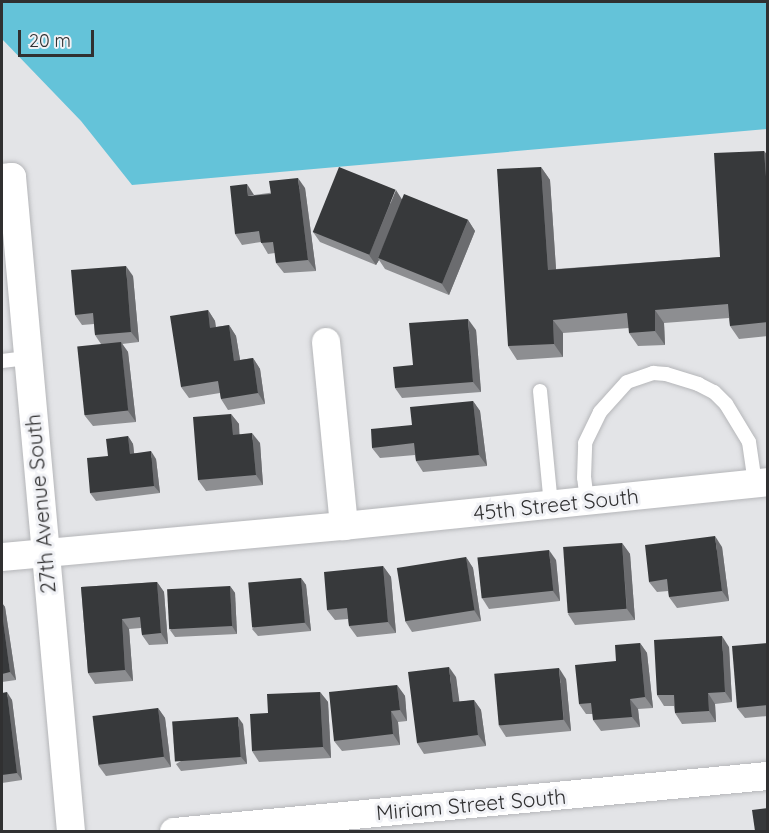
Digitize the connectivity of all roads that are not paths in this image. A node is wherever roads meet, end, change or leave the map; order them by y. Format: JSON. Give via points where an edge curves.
{"nodes":[{"id":1,"x":7,"y":177,"type":"edge"},
{"id":2,"x":326,"y":342,"type":"dead end"},
{"id":3,"x":14,"y":359,"type":"edge"},
{"id":4,"x":540,"y":391,"type":"dead end"},
{"id":5,"x":761,"y":483,"type":"edge"},
{"id":6,"x":587,"y":501,"type":"junction"},
{"id":7,"x":551,"y":505,"type":"junction"},
{"id":8,"x":344,"y":526,"type":"junction"},
{"id":9,"x":45,"y":553,"type":"junction"},
{"id":10,"x":2,"y":556,"type":"edge"},
{"id":11,"x":768,"y":776,"type":"edge"},
{"id":12,"x":70,"y":831,"type":"edge"},
{"id":13,"x":174,"y":831,"type":"edge"}],
"edges":[{"from":1,"to":3,"type":"street","name":"27th Avenue South"},
{"from":2,"to":8,"type":"street"},
{"from":3,"to":9,"type":"street","name":"27th Avenue South"},
{"from":4,"to":7,"type":"lane"},
{"from":5,"to":6,"type":"street","name":"45th Street South"},
{"from":5,"to":6,"type":"lane","via":[[749,441],[726,404],[698,384],[653,373],[627,382],[600,412],[585,443]]},
{"from":6,"to":7,"type":"street","name":"45th Street South"},
{"from":7,"to":8,"type":"street","name":"45th Street South"},
{"from":8,"to":9,"type":"street","name":"45th Street South"},
{"from":9,"to":10,"type":"street","name":"45th Street South"},
{"from":9,"to":12,"type":"street","name":"27th Avenue South"},
{"from":11,"to":13,"type":"street","name":"Miriam Street South"}]}
